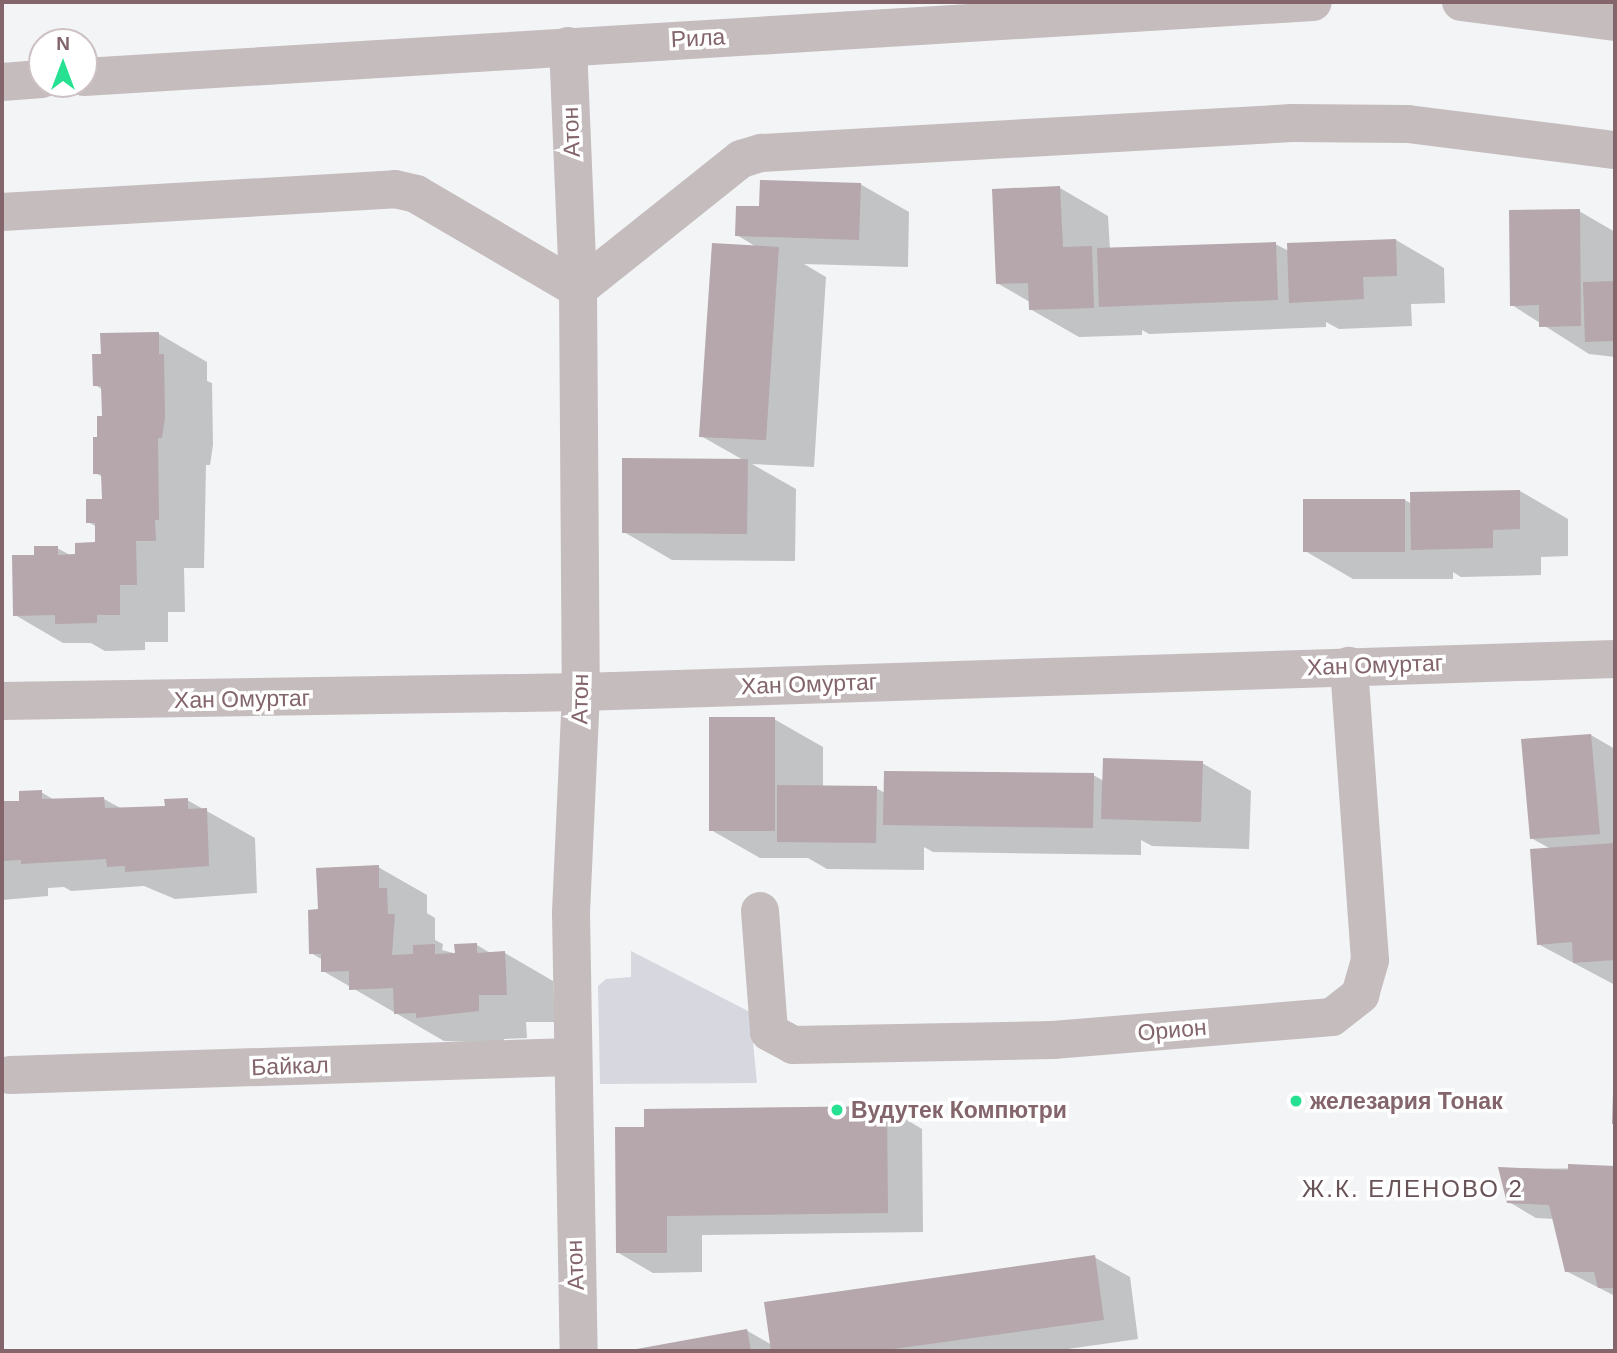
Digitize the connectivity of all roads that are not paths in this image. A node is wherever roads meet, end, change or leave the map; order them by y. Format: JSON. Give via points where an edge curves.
{"nodes":[{"id":1,"x":1313,"y":2,"type":"edge"},
{"id":2,"x":1461,"y":2,"type":"edge"},
{"id":3,"x":1615,"y":22,"type":"edge"},
{"id":4,"x":568,"y":46,"type":"junction"},
{"id":5,"x":98,"y":76,"type":"edge"},
{"id":6,"x":28,"y":80,"type":"edge"},
{"id":7,"x":2,"y":82,"type":"edge"},
{"id":8,"x":1615,"y":150,"type":"edge"},
{"id":9,"x":2,"y":212,"type":"edge"},
{"id":10,"x":578,"y":289,"type":"junction"},
{"id":11,"x":1615,"y":659,"type":"edge"},
{"id":12,"x":1349,"y":666,"type":"junction"},
{"id":13,"x":581,"y":692,"type":"junction"},
{"id":14,"x":2,"y":701,"type":"edge"},
{"id":15,"x":760,"y":911,"type":"dead end"},
{"id":16,"x":571,"y":1057,"type":"junction"},
{"id":17,"x":10,"y":1075,"type":"dead end"},
{"id":18,"x":579,"y":1351,"type":"edge"}],
"edges":[{"from":1,"to":4,"type":"street","name":"Рила"},
{"from":2,"to":3,"type":"street"},
{"from":4,"to":5,"type":"street","name":"Рила"},
{"from":4,"to":10,"type":"street","name":"Атон"},
{"from":6,"to":7,"type":"street"},
{"from":8,"to":10,"type":"street","via":[[1408,124],[1292,122],[761,153],[741,159]]},
{"from":9,"to":10,"type":"street","via":[[395,189],[416,194]]},
{"from":10,"to":13,"type":"street","name":"Атон"},
{"from":11,"to":12,"type":"street","name":"Хан Омуртаг"},
{"from":12,"to":13,"type":"street","name":"Хан Омуртаг"},
{"from":12,"to":15,"type":"street","name":"Орион","via":[[1370,960],[1360,995],[1332,1017],[1053,1040],[793,1045],[769,1032]]},
{"from":13,"to":14,"type":"street","name":"Хан Омуртаг"},
{"from":13,"to":16,"type":"street","name":"Атон","via":[[571,913]]},
{"from":16,"to":17,"type":"street","name":"Байкал"},
{"from":16,"to":18,"type":"street","name":"Атон"}]}
